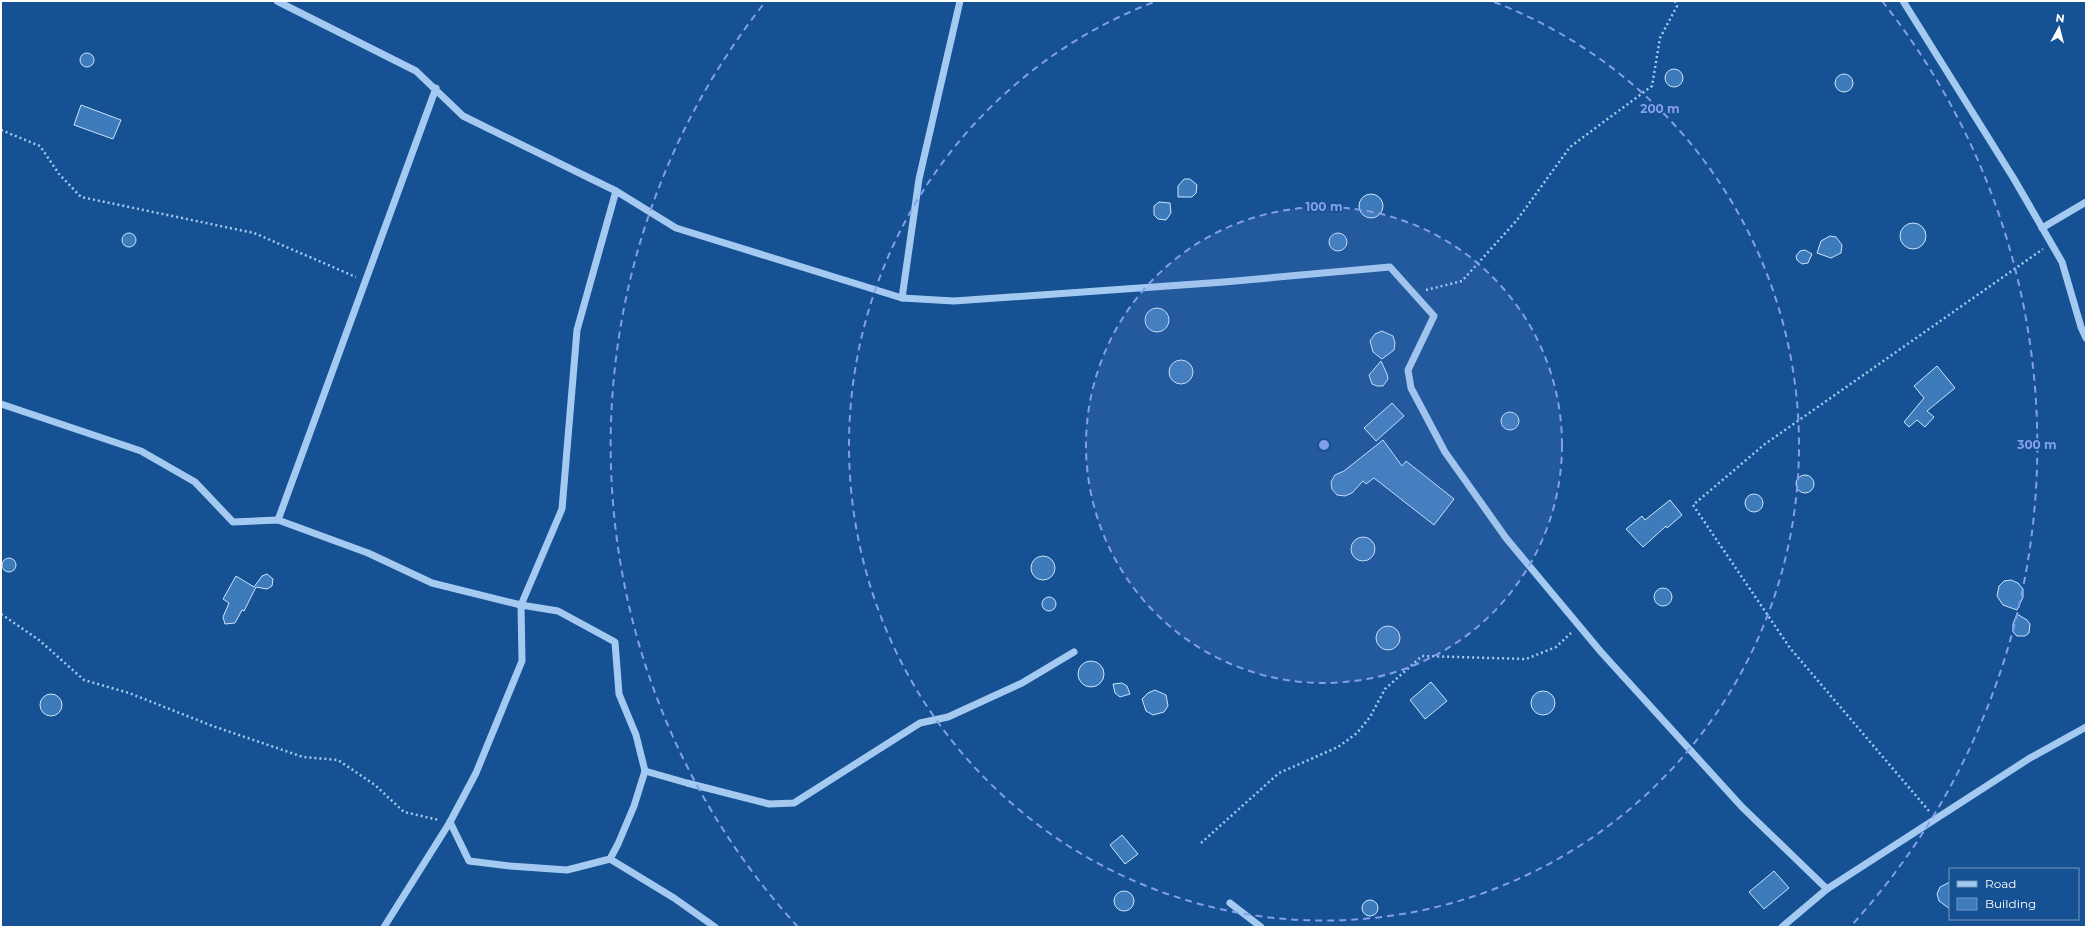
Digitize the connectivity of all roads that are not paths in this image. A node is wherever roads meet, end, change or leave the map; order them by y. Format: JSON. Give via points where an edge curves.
{"nodes":[{"id":1,"x":277,"y":1,"type":"edge"},
{"id":2,"x":960,"y":1,"type":"edge"},
{"id":3,"x":1903,"y":1,"type":"edge"},
{"id":4,"x":436,"y":88,"type":"junction"},
{"id":5,"x":616,"y":191,"type":"junction"},
{"id":6,"x":2086,"y":202,"type":"edge"},
{"id":7,"x":2042,"y":228,"type":"junction"},
{"id":8,"x":902,"y":298,"type":"junction"},
{"id":9,"x":2086,"y":338,"type":"edge"},
{"id":10,"x":1,"y":404,"type":"edge"},
{"id":11,"x":278,"y":520,"type":"junction"},
{"id":12,"x":521,"y":605,"type":"junction"},
{"id":13,"x":1074,"y":652,"type":"dead end"},
{"id":14,"x":2086,"y":727,"type":"edge"},
{"id":15,"x":645,"y":770,"type":"junction"},
{"id":16,"x":450,"y":822,"type":"junction"},
{"id":17,"x":610,"y":859,"type":"junction"},
{"id":18,"x":1827,"y":889,"type":"junction"},
{"id":19,"x":1230,"y":903,"type":"dead end"},
{"id":20,"x":384,"y":927,"type":"edge"},
{"id":21,"x":715,"y":927,"type":"edge"},
{"id":22,"x":1261,"y":927,"type":"edge"},
{"id":23,"x":1782,"y":927,"type":"edge"}],
"edges":[{"from":1,"to":4,"type":"street","via":[[416,71]]},
{"from":2,"to":8,"type":"street","via":[[919,179]]},
{"from":3,"to":7,"type":"street"},
{"from":4,"to":5,"type":"street","via":[[463,116]]},
{"from":4,"to":11,"type":"street"},
{"from":5,"to":8,"type":"street","via":[[676,228]]},
{"from":5,"to":12,"type":"street","via":[[577,330],[562,509]]},
{"from":6,"to":7,"type":"street"},
{"from":7,"to":9,"type":"street","via":[[2062,262]]},
{"from":8,"to":18,"type":"street","via":[[954,301],[1224,282],[1390,267],[1434,316],[1408,370],[1411,388],[1445,452],[1506,538],[1601,652],[1742,807]]},
{"from":10,"to":11,"type":"street","via":[[141,451],[195,482],[234,522]]},
{"from":11,"to":12,"type":"street","via":[[368,553],[432,583]]},
{"from":12,"to":15,"type":"street","via":[[558,611],[615,642],[619,694],[636,735]]},
{"from":12,"to":16,"type":"street","via":[[522,662],[476,773]]},
{"from":13,"to":15,"type":"street","via":[[1022,683],[948,718],[920,723],[794,803],[769,804]]},
{"from":14,"to":18,"type":"street","via":[[2030,758]]},
{"from":15,"to":17,"type":"street","via":[[634,806]]},
{"from":16,"to":17,"type":"street","via":[[469,861],[567,870]]},
{"from":16,"to":20,"type":"street"},
{"from":17,"to":21,"type":"street","via":[[674,898]]},
{"from":18,"to":23,"type":"street"},
{"from":19,"to":22,"type":"street"}]}
